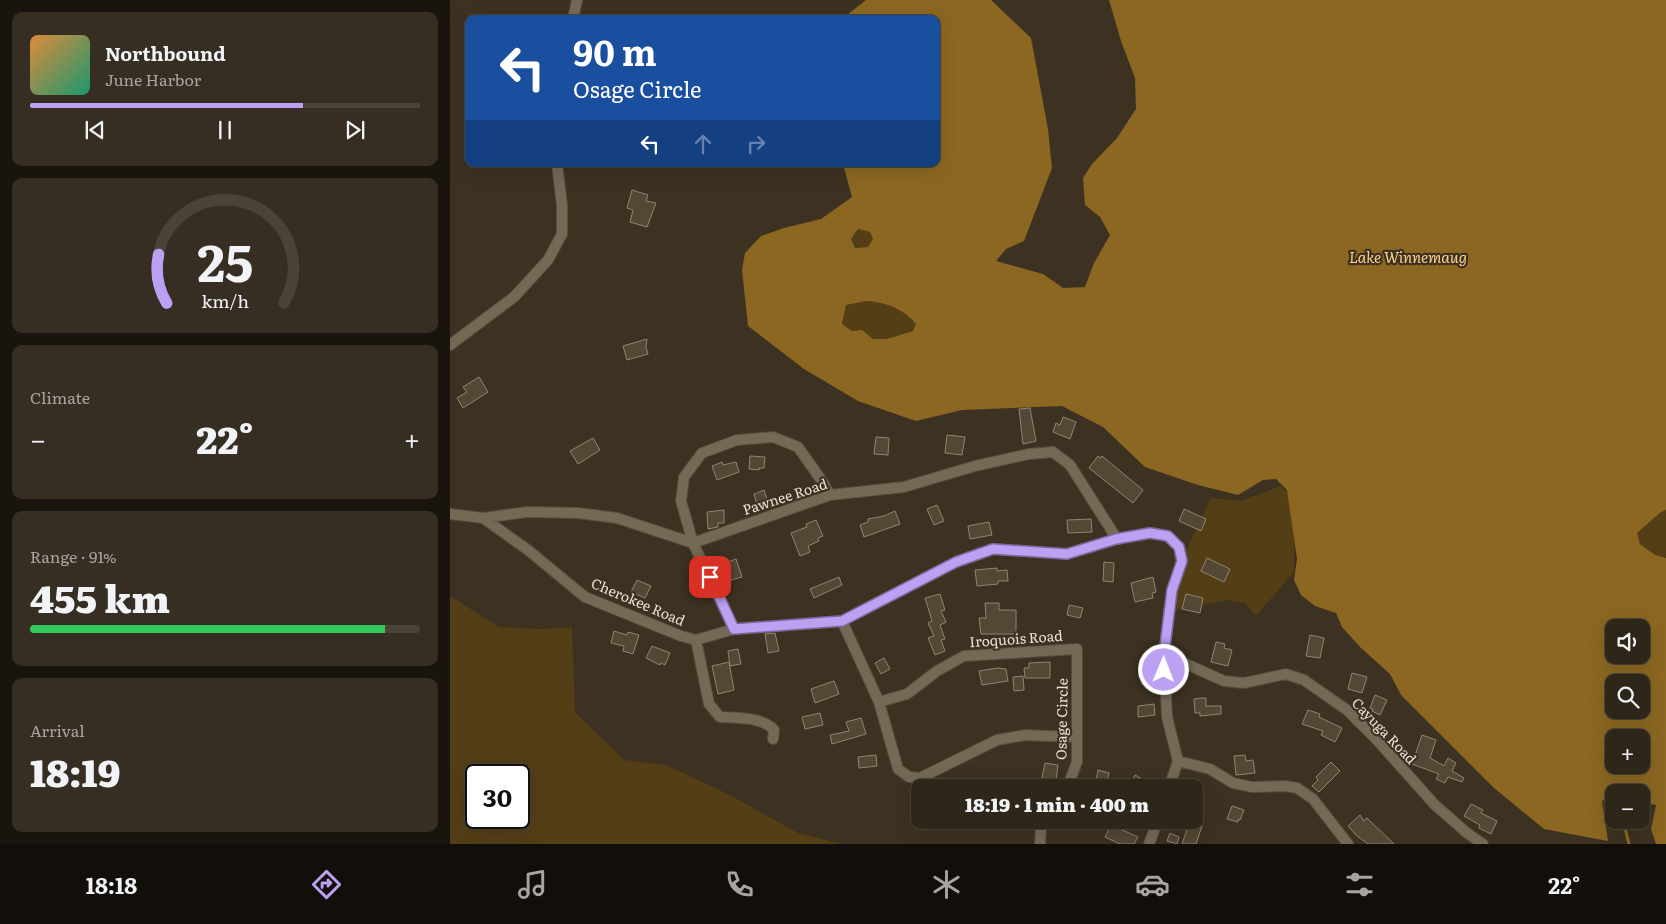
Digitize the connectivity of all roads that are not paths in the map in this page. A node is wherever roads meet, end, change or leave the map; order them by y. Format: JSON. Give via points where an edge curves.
{"nodes":[{"id":1,"x":577,"y":0,"type":"edge"},
{"id":2,"x":574,"y":15,"type":"edge"},
{"id":3,"x":557,"y":167,"type":"edge"},
{"id":4,"x":450,"y":345,"type":"edge"},
{"id":5,"x":830,"y":495,"type":"junction"},
{"id":6,"x":450,"y":514,"type":"edge"},
{"id":7,"x":483,"y":518,"type":"junction"},
{"id":8,"x":1116,"y":539,"type":"junction"},
{"id":9,"x":693,"y":543,"type":"junction"},
{"id":10,"x":842,"y":621,"type":"junction"},
{"id":11,"x":734,"y":629,"type":"junction"},
{"id":12,"x":696,"y":640,"type":"junction"},
{"id":13,"x":1077,"y":649,"type":"joint"},
{"id":14,"x":1164,"y":654,"type":"junction"},
{"id":15,"x":880,"y":702,"type":"junction"},
{"id":16,"x":1077,"y":737,"type":"junction"},
{"id":17,"x":774,"y":739,"type":"dead end"},
{"id":18,"x":1178,"y":761,"type":"junction"},
{"id":19,"x":1070,"y":779,"type":"edge"},
{"id":20,"x":1172,"y":779,"type":"edge"},
{"id":21,"x":1041,"y":829,"type":"edge"},
{"id":22,"x":1155,"y":829,"type":"edge"},
{"id":23,"x":1040,"y":844,"type":"edge"},
{"id":24,"x":1149,"y":844,"type":"edge"},
{"id":25,"x":1348,"y":844,"type":"edge"},
{"id":26,"x":1483,"y":844,"type":"edge"}],
"edges":[{"from":1,"to":2,"type":"street"},
{"from":3,"to":4,"type":"street","via":[[562,234],[548,260],[514,297]]},
{"from":5,"to":8,"type":"street","name":"Pawnee Road","via":[[904,487],[976,466],[1053,452],[1070,465]]},
{"from":5,"to":9,"type":"street","name":"Pawnee Road"},
{"from":5,"to":9,"type":"street","via":[[798,447],[774,438],[737,440],[702,453],[684,477],[681,501]]},
{"from":6,"to":7,"type":"street"},
{"from":7,"to":9,"type":"street","via":[[527,512],[578,513],[617,518]]},
{"from":7,"to":12,"type":"street","name":"Cherokee Road","via":[[585,597]]},
{"from":8,"to":10,"type":"street","name":"Cherokee Road","via":[[1067,554],[993,549],[956,562]]},
{"from":8,"to":14,"type":"street","via":[[1150,533],[1168,536],[1179,547],[1182,561],[1172,590]]},
{"from":9,"to":11,"type":"street"},
{"from":10,"to":11,"type":"street","name":"Cherokee Road"},
{"from":10,"to":15,"type":"street"},
{"from":11,"to":12,"type":"street","name":"Cherokee Road"},
{"from":12,"to":17,"type":"street","via":[[709,704],[720,717],[770,724]]},
{"from":13,"to":15,"type":"street","name":"Iroquois Road","via":[[964,656],[907,694]]},
{"from":13,"to":16,"type":"street","name":"Osage Circle"},
{"from":14,"to":18,"type":"street","via":[[1167,716]]},
{"from":14,"to":26,"type":"street","name":"Cayuga Road","via":[[1224,681],[1244,683],[1286,674],[1304,680],[1347,710],[1435,805]]},
{"from":15,"to":16,"type":"street","via":[[898,769],[909,777],[920,778],[997,740],[1025,735]]},
{"from":16,"to":19,"type":"street","name":"Osage Circle","via":[[1077,762]]},
{"from":18,"to":20,"type":"street"},
{"from":18,"to":25,"type":"street","via":[[1210,769],[1233,783],[1252,787],[1298,788],[1313,799]]},
{"from":21,"to":23,"type":"street"},
{"from":22,"to":24,"type":"street"}]}
